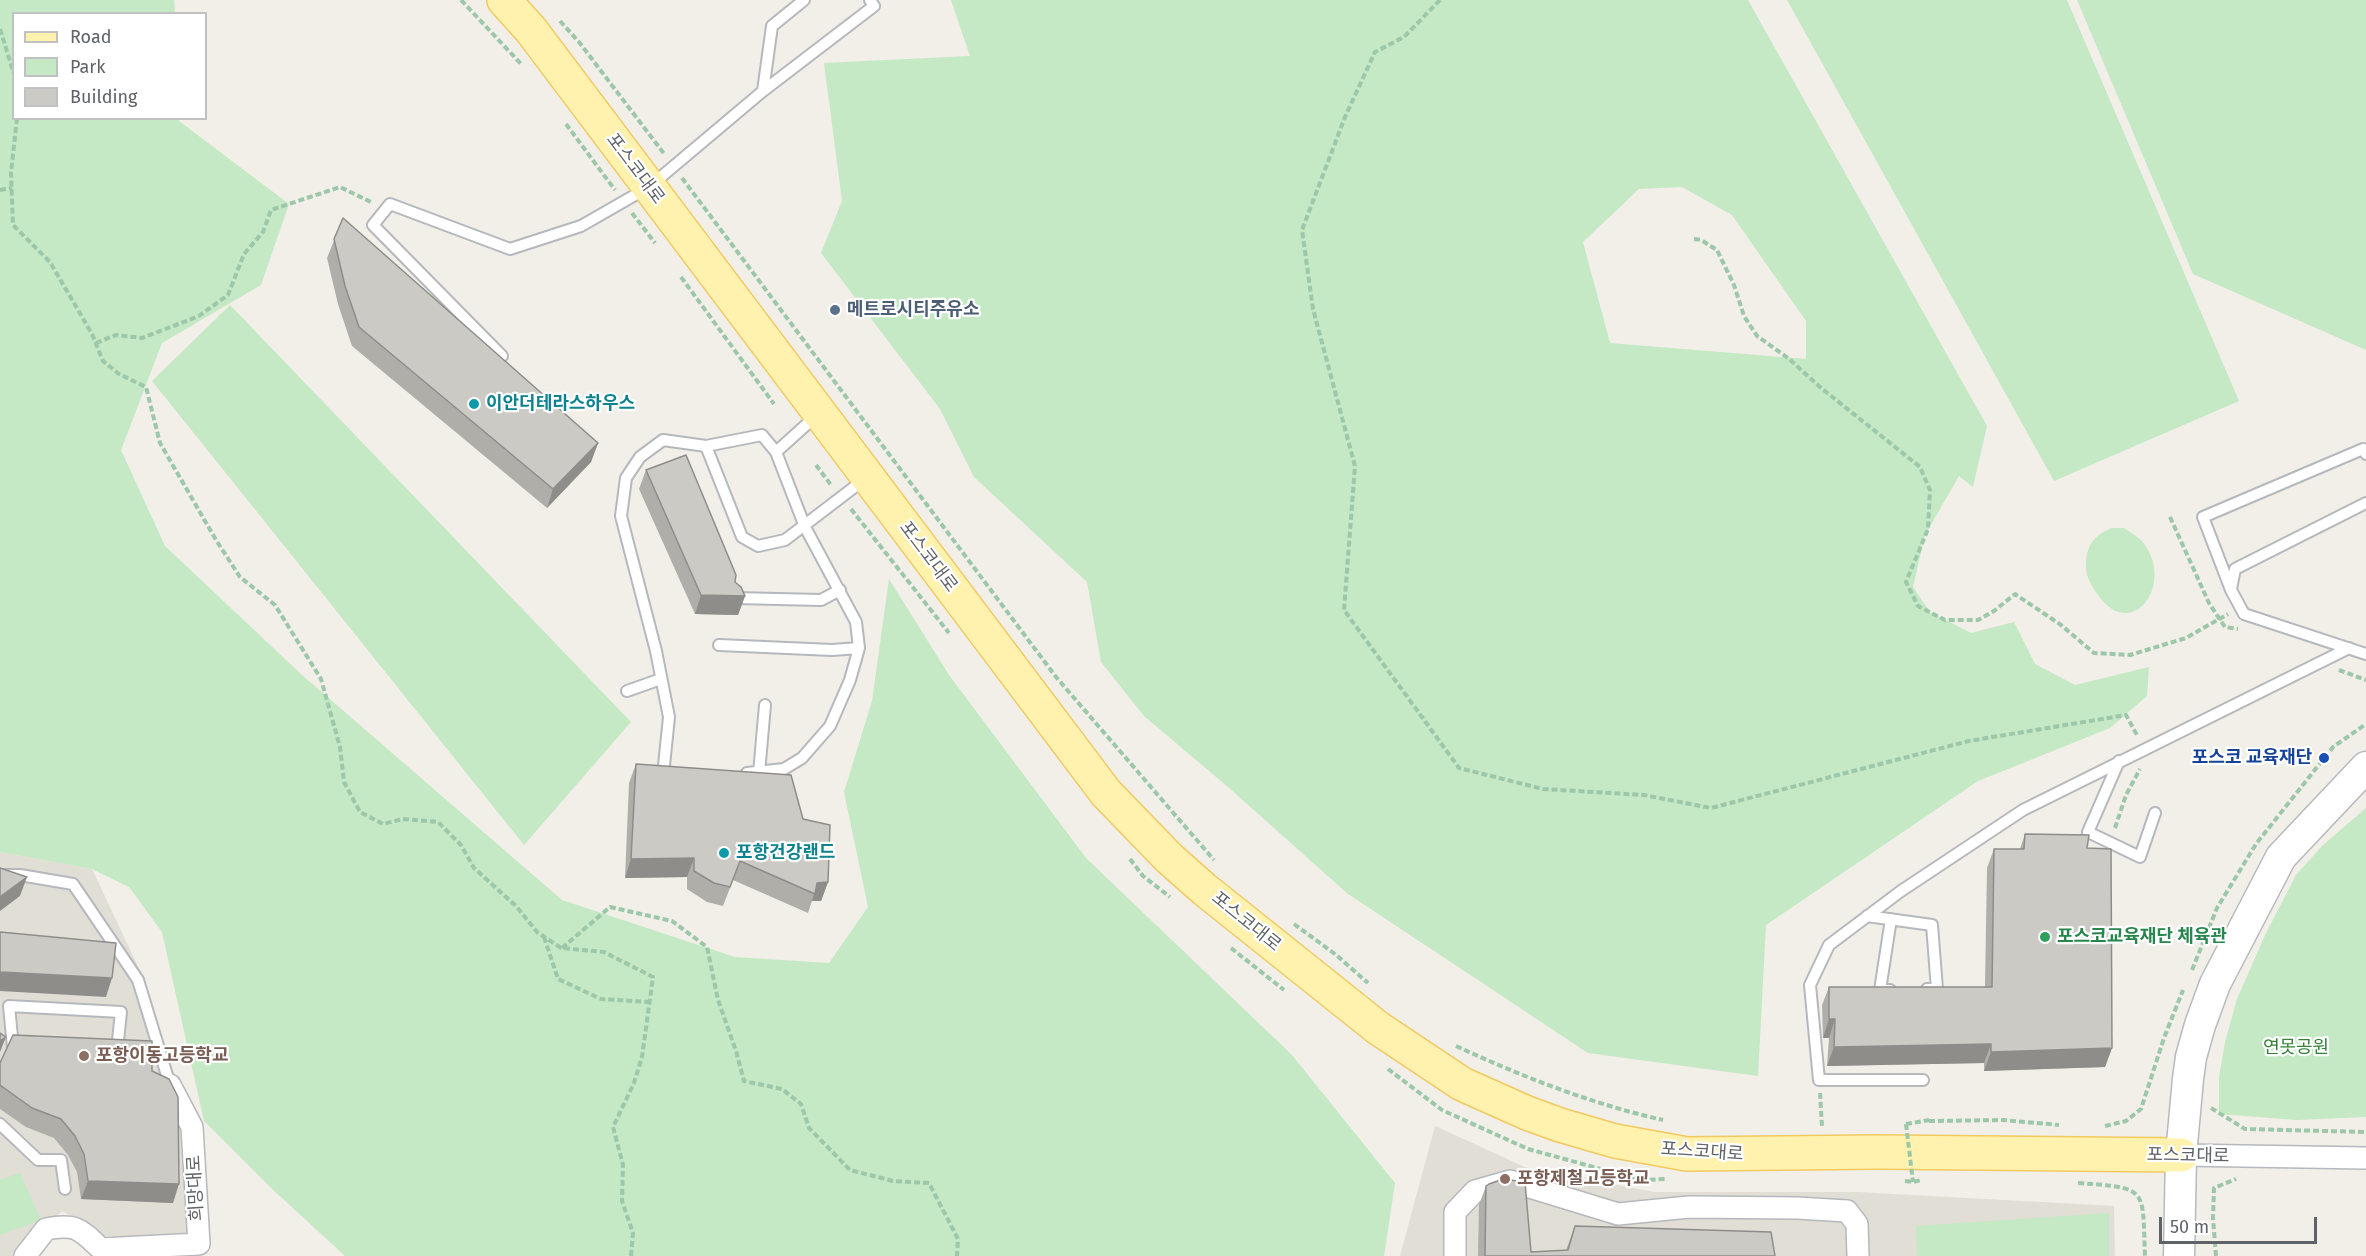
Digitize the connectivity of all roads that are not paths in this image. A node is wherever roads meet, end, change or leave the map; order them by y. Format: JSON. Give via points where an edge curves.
{"nodes":[{"id":1,"x":504,"y":0,"type":"edge"},
{"id":2,"x":804,"y":0,"type":"edge"},
{"id":3,"x":870,"y":0,"type":"edge"},
{"id":4,"x":763,"y":91,"type":"junction"},
{"id":5,"x":661,"y":177,"type":"junction"},
{"id":6,"x":502,"y":356,"type":"edge"},
{"id":7,"x":819,"y":414,"type":"junction"},
{"id":8,"x":706,"y":446,"type":"junction"},
{"id":9,"x":776,"y":452,"type":"junction"},
{"id":10,"x":2366,"y":454,"type":"edge"},
{"id":11,"x":868,"y":478,"type":"junction"},
{"id":12,"x":2366,"y":503,"type":"edge"},
{"id":13,"x":805,"y":527,"type":"junction"},
{"id":14,"x":840,"y":590,"type":"junction"},
{"id":15,"x":2231,"y":590,"type":"junction"},
{"id":16,"x":735,"y":598,"type":"edge"},
{"id":17,"x":719,"y":645,"type":"dead end"},
{"id":18,"x":859,"y":648,"type":"junction"},
{"id":19,"x":2349,"y":648,"type":"junction"},
{"id":20,"x":2366,"y":654,"type":"edge"},
{"id":21,"x":661,"y":679,"type":"junction"},
{"id":22,"x":627,"y":691,"type":"dead end"},
{"id":23,"x":765,"y":705,"type":"dead end"},
{"id":24,"x":2119,"y":761,"type":"junction"},
{"id":25,"x":2366,"y":767,"type":"edge"},
{"id":26,"x":733,"y":773,"type":"edge"},
{"id":27,"x":759,"y":773,"type":"junction"},
{"id":28,"x":663,"y":775,"type":"edge"},
{"id":29,"x":2155,"y":813,"type":"dead end"},
{"id":30,"x":0,"y":875,"type":"edge"},
{"id":31,"x":1867,"y":916,"type":"junction"},
{"id":32,"x":1891,"y":919,"type":"junction"},
{"id":33,"x":14,"y":1047,"type":"joint"},
{"id":34,"x":1923,"y":1080,"type":"dead end"},
{"id":35,"x":170,"y":1085,"type":"joint"},
{"id":36,"x":0,"y":1124,"type":"edge"},
{"id":37,"x":2181,"y":1155,"type":"junction"},
{"id":38,"x":2366,"y":1158,"type":"edge"},
{"id":39,"x":65,"y":1189,"type":"dead end"},
{"id":40,"x":25,"y":1256,"type":"edge"},
{"id":41,"x":1455,"y":1256,"type":"edge"},
{"id":42,"x":1858,"y":1256,"type":"edge"},
{"id":43,"x":2179,"y":1256,"type":"edge"}],
"edges":[{"from":1,"to":5,"type":"main road","name":"포스코대로"},
{"from":2,"to":4,"type":"lane","via":[[772,26]]},
{"from":3,"to":4,"type":"lane","via":[[874,6]]},
{"from":4,"to":5,"type":"lane"},
{"from":5,"to":6,"type":"lane","via":[[582,226],[510,249],[390,204],[373,225]]},
{"from":5,"to":7,"type":"main road","name":"포스코대로"},
{"from":7,"to":9,"type":"lane"},
{"from":7,"to":11,"type":"main road","name":"포스코대로"},
{"from":8,"to":9,"type":"lane","via":[[762,435]]},
{"from":8,"to":13,"type":"lane","via":[[742,537],[758,546],[785,540]]},
{"from":8,"to":21,"type":"lane","via":[[663,440],[640,457],[626,477],[621,516]]},
{"from":9,"to":13,"type":"lane"},
{"from":10,"to":15,"type":"lane","via":[[2363,449],[2203,517]]},
{"from":11,"to":13,"type":"lane"},
{"from":11,"to":37,"type":"main road","name":"포스코대로","via":[[1106,793],[1204,889],[1378,1028],[1462,1084],[1587,1134],[1687,1154]]},
{"from":12,"to":15,"type":"lane","via":[[2235,569]]},
{"from":13,"to":14,"type":"lane"},
{"from":14,"to":16,"type":"lane","via":[[821,600]]},
{"from":14,"to":18,"type":"lane","via":[[856,622]]},
{"from":15,"to":19,"type":"lane","via":[[2244,614],[2252,618]]},
{"from":17,"to":18,"type":"lane"},
{"from":18,"to":27,"type":"lane","via":[[830,726],[802,758],[784,769]]},
{"from":19,"to":20,"type":"lane"},
{"from":19,"to":24,"type":"lane"},
{"from":21,"to":22,"type":"lane"},
{"from":21,"to":28,"type":"lane","via":[[669,717]]},
{"from":23,"to":27,"type":"lane"},
{"from":24,"to":29,"type":"lane","via":[[2083,833],[2140,857]]},
{"from":24,"to":31,"type":"lane","via":[[2023,810]]},
{"from":25,"to":37,"type":"main road","via":[[2281,857],[2216,984],[2191,1057]]},
{"from":26,"to":27,"type":"lane"},
{"from":30,"to":35,"type":"lane","via":[[73,884],[138,980]]},
{"from":31,"to":32,"type":"lane"},
{"from":31,"to":34,"type":"lane","via":[[1829,945],[1810,985],[1817,996],[1819,1080]]},
{"from":32,"to":32,"type":"lane","via":[[1874,991],[1937,989],[1932,925]]},
{"from":33,"to":33,"type":"lane","via":[[9,1006],[121,1012],[117,1050]]},
{"from":35,"to":40,"type":"street","name":"희망대로","via":[[192,1127],[199,1244],[101,1249],[81,1230],[65,1225],[46,1229]]},
{"from":36,"to":39,"type":"lane","via":[[38,1161],[61,1160]]},
{"from":37,"to":38,"type":"street","name":"포스코대로"},
{"from":37,"to":43,"type":"main road"},
{"from":41,"to":42,"type":"street","via":[[1455,1212],[1475,1191],[1510,1180],[1618,1214],[1663,1209],[1847,1211],[1857,1224]]}]}
